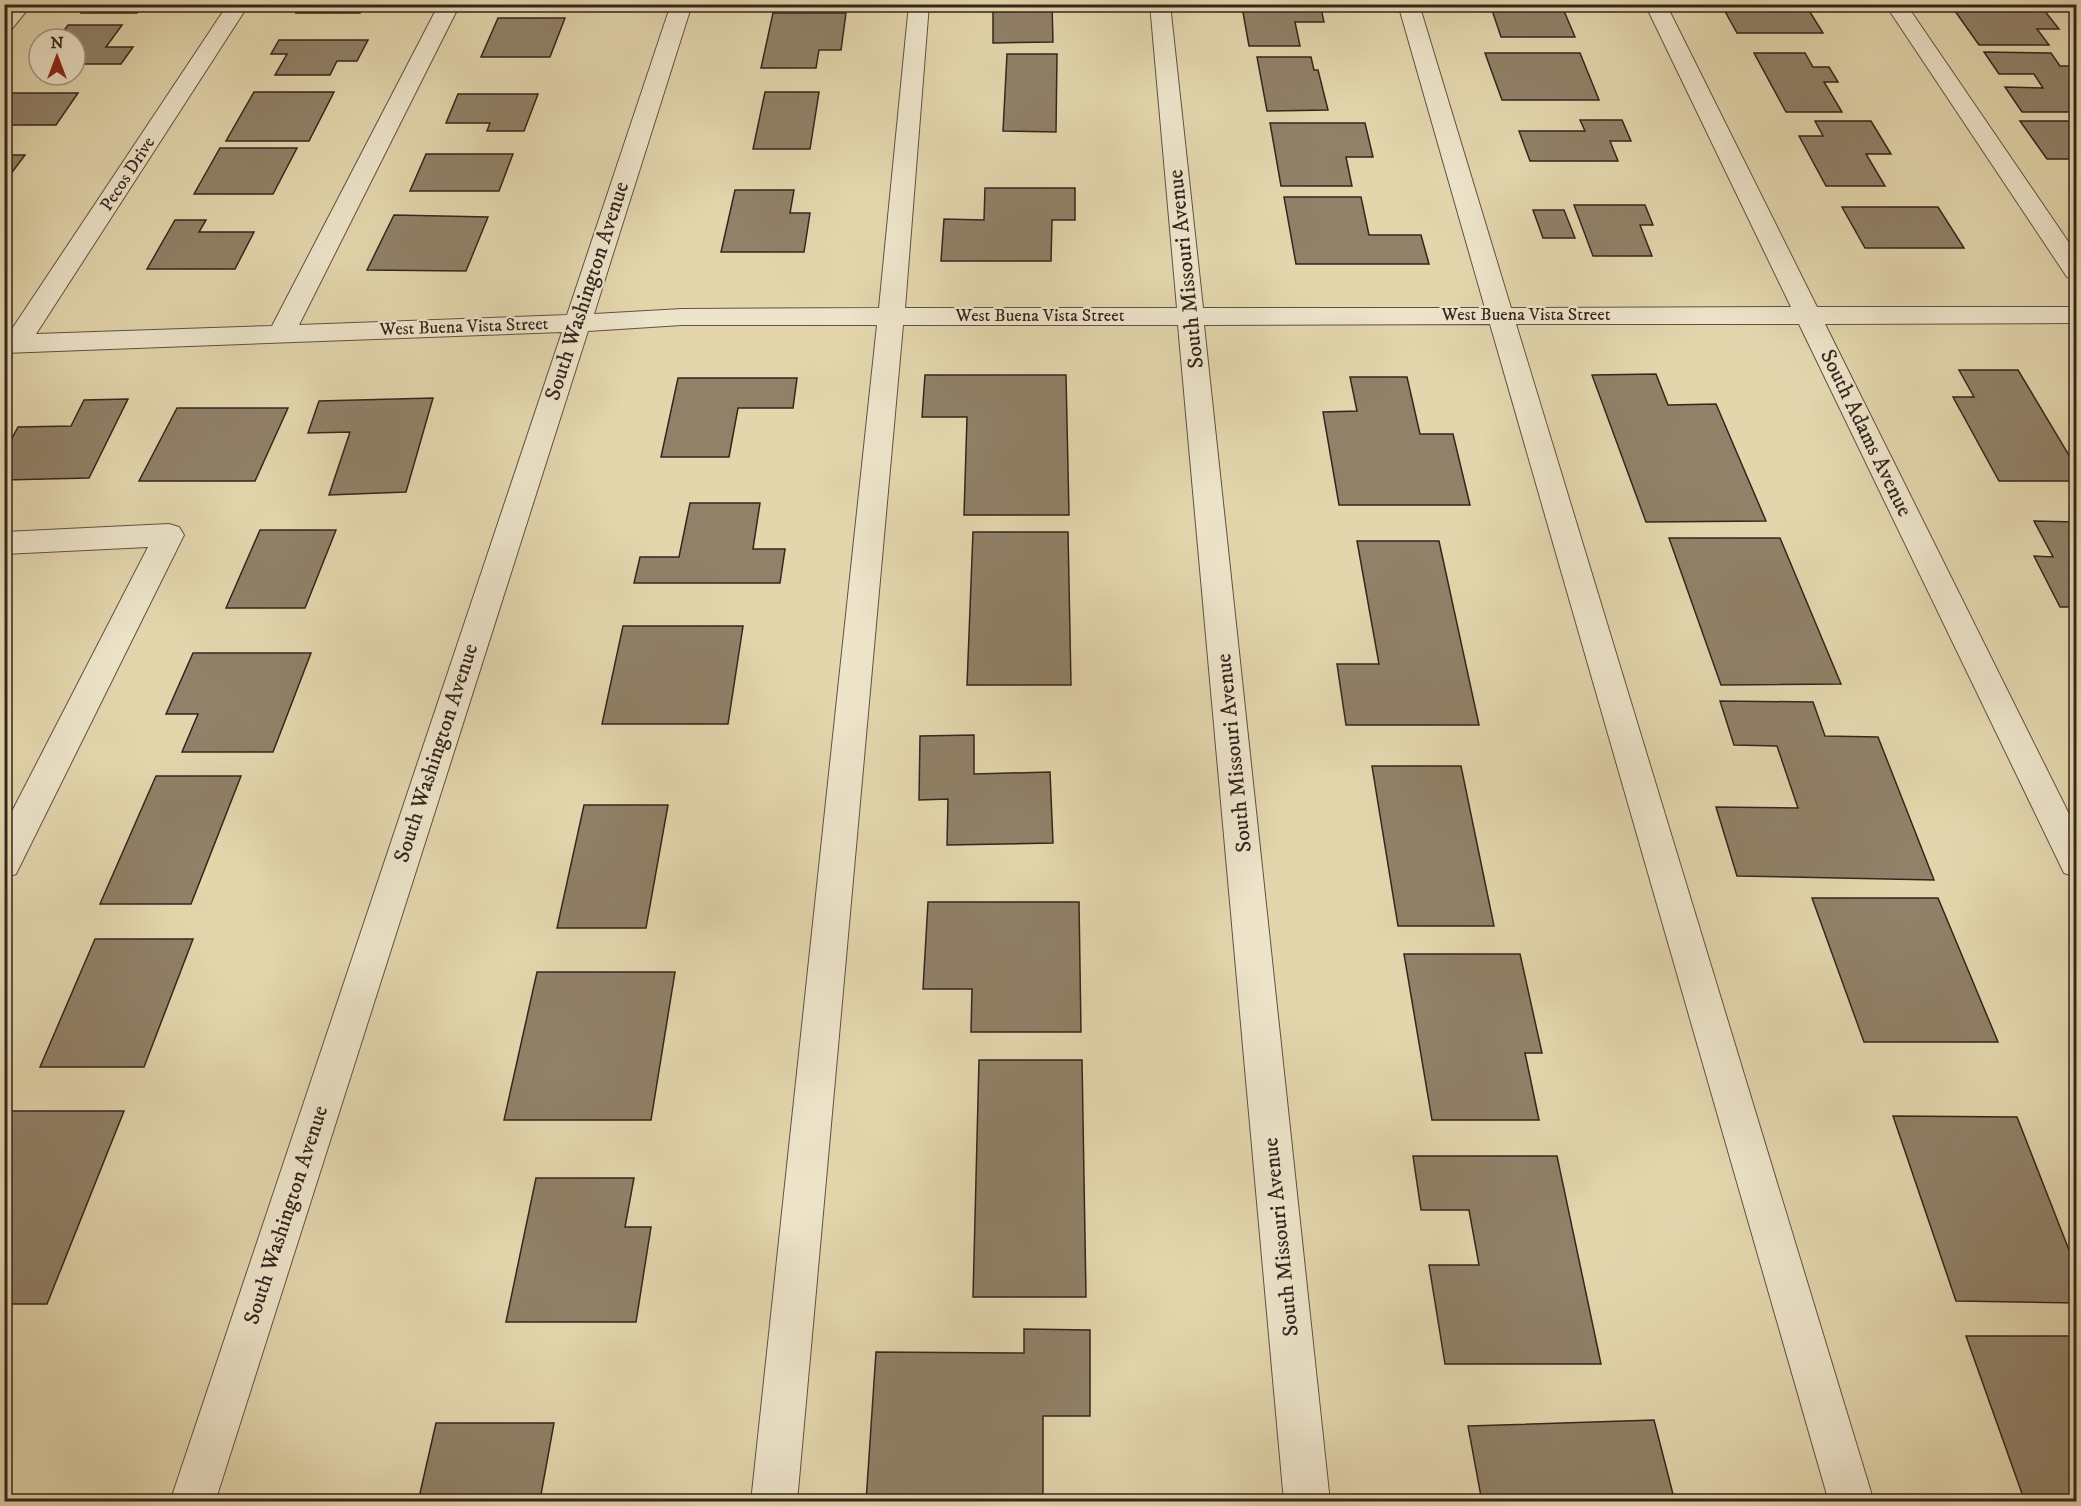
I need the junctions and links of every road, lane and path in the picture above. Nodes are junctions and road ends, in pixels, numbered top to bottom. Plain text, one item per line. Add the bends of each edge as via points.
1 (22, 4) edge
2 (239, 4) edge
3 (450, 4) edge
4 (682, 4) edge
5 (919, 4) edge
6 (1160, 4) edge
7 (1408, 4) edge
8 (1655, 4) edge
9 (1895, 4) edge
10 (4, 26) edge
11 (2076, 271) edge
12 (1191, 315) junction
13 (1499, 315) junction
14 (1809, 315) junction
15 (2076, 315) edge
16 (891, 316) junction
17 (576, 323) junction
18 (281, 334) junction
19 (10, 344) edge
20 (4, 543) edge
21 (2076, 862) edge
22 (4, 863) edge
23 (192, 1502) edge
24 (774, 1502) edge
25 (1307, 1502) edge
26 (1852, 1502) edge

1 - 10 street
2 - 19 street, Pecos Drive
3 - 18 street
4 - 17 street, South Washington Avenue
5 - 16 street
6 - 12 street, South Missouri Avenue
7 - 13 street
8 - 14 street, South Adams Avenue
9 - 11 street
12 - 13 street, West Buena Vista Street
12 - 16 street, West Buena Vista Street
12 - 25 street, South Missouri Avenue
13 - 14 street, West Buena Vista Street
13 - 26 street
14 - 15 street, West Buena Vista Street
14 - 21 street, South Adams Avenue
16 - 17 street, West Buena Vista Street via 682,317
16 - 24 street
17 - 18 street, West Buena Vista Street
17 - 23 street, South Washington Avenue
18 - 19 street, West Buena Vista Street
20 - 22 street via 169,535

